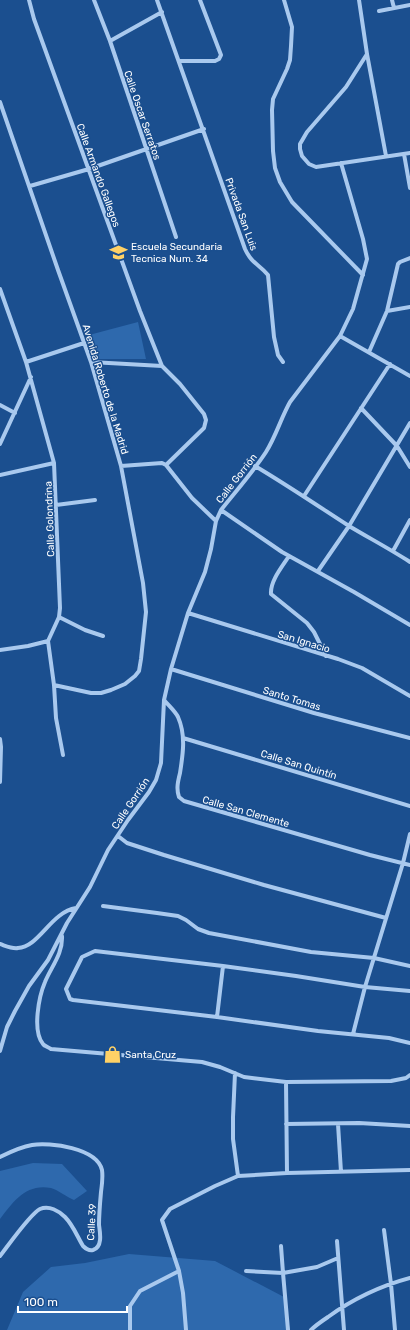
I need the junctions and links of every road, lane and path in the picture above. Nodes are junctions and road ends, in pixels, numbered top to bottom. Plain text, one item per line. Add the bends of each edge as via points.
1 (29, 0) edge
2 (94, 0) edge
3 (157, 0) edge
4 (200, 0) edge
5 (284, 0) edge
6 (359, 0) edge
7 (392, 0) edge
8 (410, 5) edge
9 (394, 8) junction
10 (379, 11) dead end
11 (162, 12) junction
12 (110, 42) junction
13 (367, 54) junction
14 (179, 61) junction
15 (0, 102) edge
16 (204, 129) junction
17 (146, 150) junction
18 (410, 153) edge
19 (404, 154) junction
20 (386, 156) junction
21 (341, 163) junction
22 (89, 169) junction
23 (30, 186) junction
24 (410, 188) edge
25 (176, 237) dead end
26 (410, 258) edge
27 (363, 275) junction
28 (0, 288) edge
29 (410, 307) edge
30 (387, 311) junction
31 (340, 336) junction
32 (84, 343) junction
33 (369, 352) junction
34 (26, 362) junction
35 (91, 362) junction
36 (283, 362) dead end
37 (390, 364) junction
38 (162, 366) junction
39 (409, 373) edge
40 (31, 377) junction
41 (0, 405) edge
42 (361, 408) junction
43 (15, 413) junction
44 (410, 423) edge
45 (0, 444) edge
46 (397, 446) junction
47 (54, 463) junction
48 (166, 465) junction
49 (121, 466) junction
50 (255, 466) junction
51 (410, 466) edge
52 (0, 475) edge
53 (304, 496) junction
54 (94, 500) dead end
55 (56, 505) junction
56 (221, 510) junction
57 (410, 520) edge
58 (216, 521) junction
59 (350, 526) junction
60 (393, 550) junction
61 (289, 556) junction
62 (410, 562) edge
63 (318, 571) junction
64 (188, 614) junction
65 (59, 617) junction
66 (409, 623) edge
67 (104, 636) dead end
68 (48, 641) junction
69 (0, 650) edge
70 (326, 656) junction
71 (171, 669) junction
72 (54, 685) junction
73 (410, 696) edge
74 (164, 700) junction
75 (183, 738) junction
76 (410, 738) edge
77 (0, 739) edge
78 (62, 755) dead end
79 (0, 782) edge
80 (410, 806) edge
81 (410, 834) edge
82 (118, 836) junction
83 (403, 863) junction
84 (410, 865) edge
85 (103, 906) dead end
86 (76, 908) junction
87 (386, 918) junction
88 (62, 935) junction
89 (0, 944) edge
90 (374, 958) junction
91 (224, 966) junction
92 (410, 966) edge
93 (364, 987) junction
94 (410, 991) edge
95 (217, 1017) junction
96 (353, 1034) junction
97 (410, 1043) edge
98 (0, 1051) edge
99 (235, 1073) junction
100 (410, 1075) edge
101 (286, 1082) junction
102 (286, 1124) junction
103 (338, 1124) junction
104 (410, 1126) edge
105 (0, 1157) edge
106 (410, 1170) edge
107 (341, 1172) junction
108 (287, 1173) junction
109 (238, 1176) junction
110 (384, 1230) dead end
111 (337, 1241) dead end
112 (281, 1246) dead end
113 (0, 1256) edge
114 (338, 1258) junction
115 (179, 1271) junction
116 (246, 1271) dead end
117 (283, 1273) junction
118 (410, 1278) edge
119 (391, 1284) junction
120 (343, 1306) junction
121 (130, 1330) edge
122 (186, 1330) edge
123 (288, 1330) edge
124 (311, 1330) edge
125 (344, 1330) edge
126 (395, 1330) edge

1 - 22 street, Calle Armando Gallegos
2 - 12 street, Calle Oscar Serratos
3 - 11 street, Privada San Luis
4 - 14 street via 220,55 219,59 215,62
5 - 27 street via 292,27 290,60 273,99 272,110 273,151 280,182 292,202
6 - 13 street
7 - 9 street
8 - 9 street
9 - 10 street
11 - 12 street
11 - 14 street, Privada San Luis
12 - 17 street, Calle Oscar Serratos
13 - 20 street
13 - 21 street via 346,87 307,132 300,144 302,156 312,166
14 - 16 street, Privada San Luis
15 - 23 street, Avenida Roberto de la Madrid
16 - 17 street
16 - 36 street, Privada San Luis via 245,249 252,261 268,275 276,346
17 - 22 street
17 - 25 street, Calle Oscar Serratos
18 - 19 street
19 - 20 street
19 - 24 street
20 - 21 street
21 - 27 street, Calle Gorrión via 365,245 367,259
22 - 23 street
22 - 38 street, Calle Armando Gallegos
23 - 32 street, Avenida Roberto de la Madrid
26 - 30 street via 398,264
27 - 31 street, Calle Gorrión via 353,309
28 - 34 street, Calle Golondrina
29 - 30 street
30 - 33 street
31 - 33 street
31 - 50 street, Calle Gorrión via 290,402 274,439
32 - 34 street
32 - 35 street, Avenida Roberto de la Madrid
33 - 37 street
34 - 40 street, Calle Golondrina
35 - 38 street
35 - 49 street, Avenida Roberto de la Madrid
37 - 39 street
37 - 42 street
38 - 48 street, Calle Armando Gallegos via 180,384 206,420 204,428
40 - 43 street
40 - 47 street, Calle Golondrina
41 - 43 street
42 - 46 street
42 - 53 street
43 - 45 street
44 - 46 street
46 - 51 street
46 - 59 street
47 - 52 street
47 - 55 street, Calle Golondrina
48 - 49 street via 158,462
48 - 58 street via 192,498
49 - 72 street, Avenida Roberto de la Madrid via 146,612 139,671 125,684 101,693
50 - 53 street
50 - 56 street, Calle Gorrión
53 - 59 street
54 - 55 street
55 - 65 street, Calle Golondrina
56 - 58 street, Calle Gorrión
56 - 61 street
57 - 60 street
58 - 64 street, Calle Gorrión via 205,572
59 - 60 street
59 - 63 street
60 - 62 street
61 - 63 street
61 - 70 street via 276,576 270,589 271,594 307,623
63 - 66 street
64 - 70 street, San Ignacio
64 - 71 street, Calle Gorrión
65 - 67 street
65 - 68 street, Calle Golondrina
68 - 69 street
68 - 72 street
70 - 73 street, San Ignacio via 362,668
71 - 74 street, Calle Gorrión
71 - 76 street, Santo Tomas via 314,713
72 - 78 street
74 - 75 street, Calle San Clemente via 177,716
74 - 82 street, Calle Gorrión via 161,763 156,780
75 - 80 street, Calle San Quintín
75 - 83 street, Calle San Clemente via 183,755 177,787 179,797 184,801
77 - 79 street
81 - 83 street
82 - 86 street, Calle Gorrión
82 - 87 street via 127,843 164,855
83 - 84 street, Calle San Clemente
83 - 87 street
85 - 90 street via 178,916 198,929 217,935 311,952
86 - 88 street, Calle Gorrión
86 - 89 street via 56,918 26,946 12,948
87 - 90 street
88 - 98 street, Calle Gorrión via 15,1011
88 - 99 street via 63,944 40,996 37,1027 43,1044 51,1049 202,1062
90 - 92 street
90 - 93 street
91 - 93 street
91 - 95 street
91 - 95 street via 95,951 82,957 66,989 73,1000
93 - 94 street
93 - 96 street
95 - 96 street
96 - 97 street
99 - 101 street via 244,1077
99 - 109 street via 233,1139
100 - 101 street via 392,1081
101 - 102 street
102 - 103 street
102 - 108 street
103 - 104 street
103 - 107 street
105 - 113 street, Calle 39 via 32,1145 50,1144 68,1147 91,1156 102,1169 100,1244 96,1248 86,1249 66,1218 58,1211 47,1208 40,1209 32,1216
106 - 107 street
107 - 108 street
108 - 109 street
109 - 115 street via 170,1209 162,1220
110 - 119 street
111 - 114 street
112 - 117 street
114 - 117 street via 317,1267
114 - 120 street
115 - 121 street via 140,1291 130,1306
115 - 122 street
116 - 117 street
117 - 123 street
118 - 119 street
119 - 120 street
119 - 126 street
120 - 124 street
120 - 125 street

